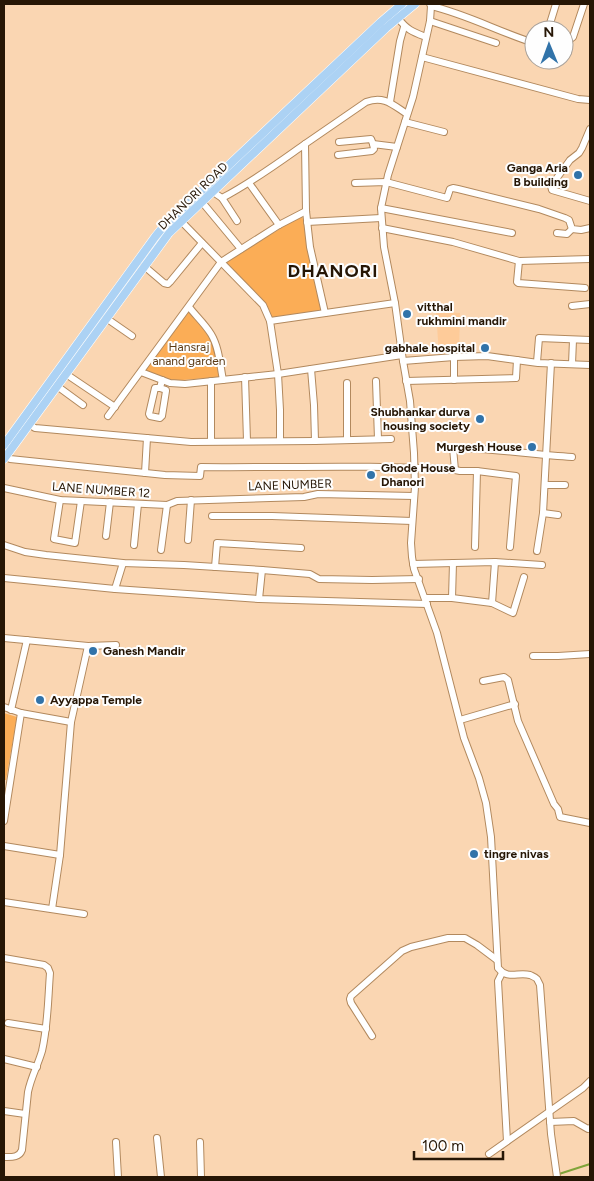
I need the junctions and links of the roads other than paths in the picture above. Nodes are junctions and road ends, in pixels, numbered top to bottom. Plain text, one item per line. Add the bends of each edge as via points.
1 (402, 4) edge
2 (415, 4) edge
3 (556, 4) edge
4 (584, 4) edge
5 (430, 5) edge
6 (398, 18) junction
7 (551, 20) edge
8 (430, 21) junction
9 (404, 27) junction
10 (574, 34) edge
11 (426, 37) junction
12 (524, 39) edge
13 (496, 43) dead end
14 (422, 57) junction
15 (590, 100) edge
16 (390, 102) junction
17 (407, 114) junction
18 (405, 122) junction
19 (590, 129) edge
20 (444, 132) dead end
21 (268, 135) junction
22 (339, 142) dead end
23 (305, 144) junction
24 (373, 144) junction
25 (396, 147) junction
26 (338, 155) dead end
27 (386, 182) junction
28 (249, 183) junction
29 (355, 184) dead end
30 (213, 192) junction
31 (222, 198) junction
32 (590, 201) edge
33 (202, 202) junction
34 (381, 208) junction
35 (306, 211) junction
36 (179, 218) junction
37 (381, 218) junction
38 (237, 221) dead end
39 (307, 222) junction
40 (279, 225) junction
41 (382, 228) junction
42 (590, 228) edge
43 (572, 229) junction
44 (512, 233) dead end
45 (558, 233) dead end
46 (202, 243) junction
47 (241, 249) junction
48 (590, 259) edge
49 (520, 261) junction
50 (221, 262) junction
51 (144, 266) junction
52 (585, 288) dead end
53 (395, 303) junction
54 (590, 304) edge
55 (572, 306) dead end
56 (188, 307) junction
57 (325, 313) junction
58 (106, 318) junction
59 (270, 321) junction
60 (132, 336) dead end
61 (572, 340) junction
62 (590, 340) edge
63 (454, 356) junction
64 (402, 358) junction
65 (517, 360) junction
66 (69, 362) junction
67 (537, 362) junction
68 (551, 363) junction
69 (572, 364) junction
70 (590, 365) edge
71 (311, 369) junction
72 (141, 372) junction
73 (66, 374) junction
74 (278, 374) junction
75 (245, 377) junction
76 (162, 380) junction
77 (223, 380) junction
78 (406, 380) junction
79 (454, 380) junction
80 (211, 381) junction
81 (376, 381) dead end
82 (348, 383) dead end
83 (57, 386) junction
84 (160, 388) junction
85 (84, 404) dead end
86 (115, 407) junction
87 (108, 416) dead end
88 (25, 422) junction
89 (147, 438) junction
90 (378, 439) junction
91 (391, 439) dead end
92 (347, 440) junction
93 (211, 441) junction
94 (247, 441) junction
95 (280, 441) junction
96 (315, 441) junction
97 (4, 445) edge
98 (547, 456) junction
99 (4, 457) edge
100 (572, 457) dead end
101 (414, 467) junction
102 (455, 470) junction
103 (477, 471) junction
104 (145, 473) junction
105 (545, 485) junction
106 (565, 485) dead end
107 (4, 488) edge
108 (414, 496) junction
109 (60, 500) junction
110 (191, 500) junction
111 (81, 501) junction
112 (110, 502) junction
113 (138, 504) junction
114 (167, 505) junction
115 (543, 513) junction
116 (558, 515) dead end
117 (212, 516) dead end
118 (412, 521) junction
119 (106, 536) dead end
120 (188, 540) dead end
121 (4, 545) edge
122 (134, 545) dead end
123 (475, 547) dead end
124 (510, 547) dead end
125 (301, 548) dead end
126 (161, 550) dead end
127 (538, 551) dead end
128 (495, 562) junction
129 (123, 563) junction
130 (453, 563) junction
131 (413, 564) junction
132 (542, 565) dead end
133 (215, 567) junction
134 (262, 570) junction
135 (524, 577) dead end
136 (4, 578) edge
137 (419, 579) junction
138 (115, 589) junction
139 (452, 598) junction
140 (259, 599) junction
141 (426, 601) junction
142 (492, 603) junction
143 (4, 638) edge
144 (27, 640) junction
145 (116, 645) dead end
146 (88, 646) junction
147 (590, 654) edge
148 (533, 656) dead end
149 (483, 681) dead end
150 (515, 704) junction
151 (7, 708) edge
152 (21, 713) junction
153 (460, 720) junction
154 (71, 722) junction
155 (7, 784) edge
156 (4, 821) edge
157 (590, 823) edge
158 (4, 846) edge
159 (60, 855) junction
160 (4, 902) edge
161 (52, 909) junction
162 (84, 914) dead end
163 (4, 958) edge
164 (497, 960) junction
165 (502, 973) junction
166 (8, 1023) dead end
167 (46, 1029) junction
168 (372, 1036) dead end
169 (4, 1059) edge
170 (37, 1067) junction
171 (590, 1081) edge
172 (4, 1111) edge
173 (550, 1111) junction
174 (25, 1114) junction
175 (550, 1122) junction
176 (590, 1128) edge
177 (157, 1138) dead end
178 (508, 1141) junction
179 (116, 1142) dead end
180 (200, 1142) dead end
181 (489, 1154) dead end
182 (4, 1157) edge
183 (118, 1177) edge
184 (161, 1177) edge
185 (201, 1177) edge
186 (557, 1177) edge

1 - 21 main road, DHANORI ROAD
2 - 6 main road, DHANORI ROAD
3 - 7 street
4 - 10 street
5 - 8 street
5 - 12 street
6 - 9 street
6 - 21 main road, DHANORI ROAD
8 - 11 street
8 - 13 street
9 - 11 street
9 - 16 street
11 - 14 street
14 - 15 street via 578,100
14 - 17 street
16 - 17 street
16 - 23 street via 373,99 366,102
17 - 18 street
18 - 20 street
18 - 25 street
19 - 32 street via 582,148 551,186 552,190
21 - 30 main road, DHANORI ROAD
21 - 36 main road, DHANORI ROAD
22 - 24 street via 371,139
23 - 28 street
23 - 35 street
24 - 25 street
24 - 26 street via 372,150
25 - 27 street
27 - 29 street
27 - 34 street
27 - 43 street via 447,198 450,189 458,189 538,209 569,220
28 - 31 street
28 - 40 street
30 - 31 street
30 - 33 main road, DHANORI ROAD
31 - 38 street
33 - 36 main road, DHANORI ROAD
33 - 47 street
34 - 37 street
34 - 44 street
35 - 39 street
35 - 40 street
36 - 46 street
36 - 51 main road, DHANORI ROAD
36 - 66 main road, DHANORI ROAD via 155,237
37 - 39 street
37 - 41 street
39 - 57 street
40 - 47 street
41 - 49 street via 453,242
41 - 53 street
42 - 43 street
43 - 45 street via 568,234
46 - 50 street
46 - 51 street via 168,284
47 - 50 street
48 - 49 street
49 - 52 street via 518,283
50 - 56 street
50 - 59 street via 263,305
51 - 58 main road, DHANORI ROAD
53 - 57 street
53 - 64 street
54 - 55 street
56 - 72 street
56 - 77 street via 214,338
57 - 59 street
58 - 60 street
58 - 66 main road, DHANORI ROAD
59 - 74 street
61 - 62 street
61 - 67 street via 539,338
61 - 69 street
63 - 64 street
63 - 65 street
63 - 79 street
64 - 71 street
64 - 78 street
65 - 67 street
65 - 79 street via 516,378
66 - 73 main road, DHANORI ROAD
66 - 88 main road, DHANORI ROAD
67 - 68 street
68 - 69 street
68 - 98 street
69 - 70 street
71 - 74 street
71 - 96 street
72 - 76 street
72 - 86 street
73 - 83 main road, DHANORI ROAD
73 - 86 street
74 - 75 street
74 - 95 street
75 - 77 street
75 - 94 street
76 - 80 street via 185,384
76 - 84 street
77 - 80 street
78 - 79 street
78 - 101 street
80 - 93 street
81 - 90 street
82 - 92 street
83 - 85 street
83 - 88 main road, DHANORI ROAD
84 - 84 street via 155,388 149,414 160,418 166,391
86 - 87 street
88 - 89 street via 35,428
88 - 97 main road, DHANORI ROAD
88 - 99 main road, DHANORI ROAD
89 - 93 street
89 - 104 street
90 - 91 street
90 - 92 street
92 - 96 street
93 - 94 street
94 - 95 street
95 - 96 street
98 - 100 street
98 - 102 street via 453,448
98 - 105 street
99 - 104 street
101 - 102 street
101 - 104 street via 201,467 200,476
101 - 108 street
102 - 103 street
103 - 123 street
103 - 124 street via 516,476
105 - 106 street
105 - 115 street
107 - 109 street, LANE NUMBER 12
108 - 110 street, LANE NUMBER via 318,494
108 - 118 street
109 - 111 street, LANE NUMBER 12
109 - 111 street via 54,539 75,543
110 - 114 street, LANE NUMBER
110 - 120 street
111 - 112 street, LANE NUMBER 12
112 - 113 street, LANE NUMBER 12
112 - 119 street
113 - 114 street, LANE NUMBER 12
113 - 122 street
114 - 126 street
115 - 116 street
115 - 127 street
117 - 118 street
118 - 131 street
121 - 129 street via 26,552
125 - 133 street via 217,543
128 - 130 street
128 - 132 street
128 - 142 street
129 - 133 street
129 - 138 street
130 - 131 street
130 - 139 street
131 - 137 street
133 - 134 street
134 - 137 street via 310,574 319,580
134 - 140 street
135 - 142 street via 513,613
136 - 138 street
137 - 141 street
138 - 140 street
139 - 141 street
139 - 142 street
140 - 141 street
141 - 153 street
143 - 144 street
144 - 146 street
144 - 151 street
145 - 146 street
146 - 154 street
147 - 148 street
149 - 150 street via 506,678
150 - 153 street
150 - 157 street via 523,734 560,817
151 - 152 street
152 - 154 street
152 - 155 street
153 - 164 street via 486,803 491,837
154 - 159 street
155 - 156 street
158 - 159 street
159 - 161 street
160 - 161 street
161 - 162 street
163 - 167 street via 48,968
164 - 165 street
164 - 168 street via 465,938 448,938 406,948 351,996 351,1003
165 - 173 street via 530,975 540,984
165 - 178 street via 498,981
166 - 167 street
167 - 170 street
169 - 170 street
170 - 174 street via 30,1084
171 - 173 street
172 - 174 street
173 - 175 street
173 - 178 street
174 - 182 street via 22,1150 16,1156
175 - 176 street via 574,1121
175 - 186 street
177 - 184 street
178 - 181 street
179 - 183 street
180 - 185 street

